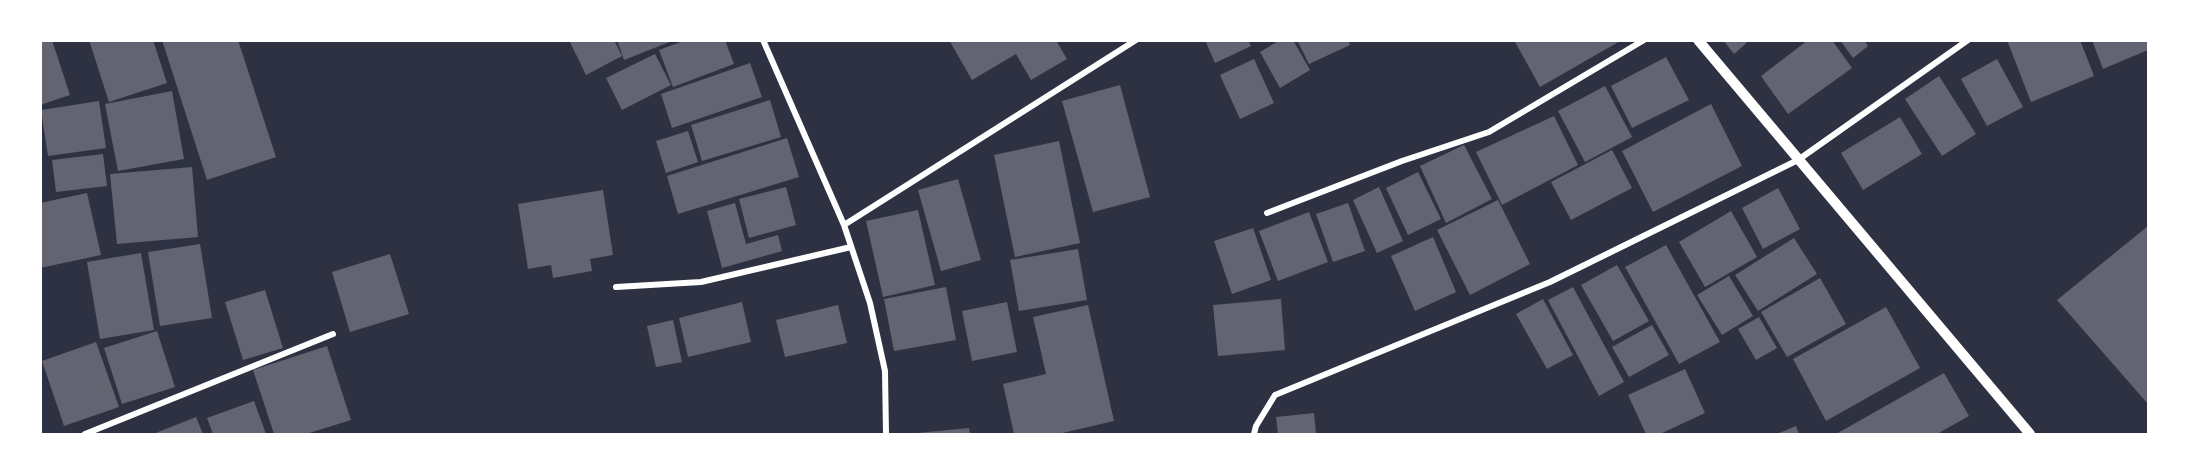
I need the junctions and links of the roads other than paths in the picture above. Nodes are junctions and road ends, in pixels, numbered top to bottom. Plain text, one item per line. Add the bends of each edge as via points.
1 (763, 40) edge
2 (1136, 40) edge
3 (1644, 40) edge
4 (1698, 40) edge
5 (1968, 40) edge
6 (1798, 160) junction
7 (1267, 213) dead end
8 (844, 225) junction
9 (851, 248) junction
10 (616, 286) dead end
11 (333, 334) dead end
12 (85, 435) edge
13 (886, 435) edge
14 (1254, 435) edge
15 (2030, 435) edge

1 - 8 street
2 - 8 street
3 - 7 street via 1489,132
4 - 6 street
5 - 6 street
6 - 14 street via 1550,282 1275,395
6 - 15 street
8 - 9 street
9 - 10 street via 701,282
9 - 13 street via 870,303 885,370
11 - 12 street

